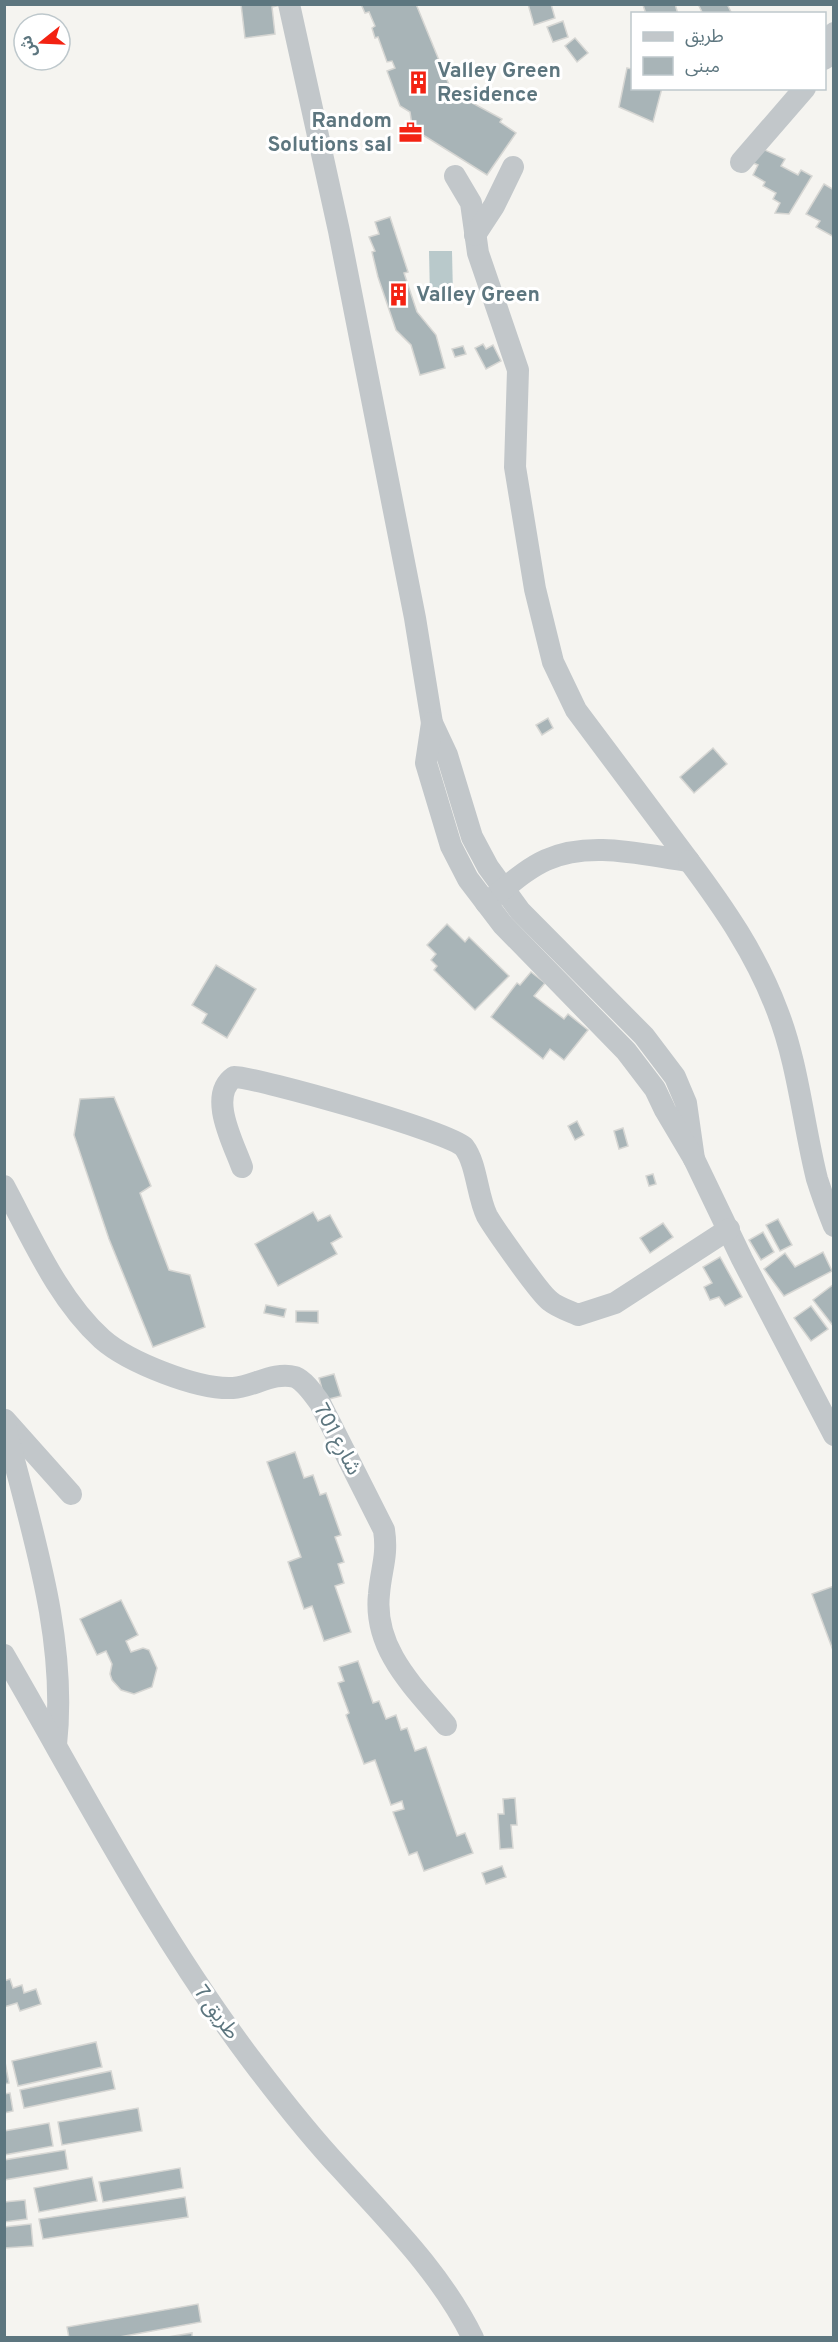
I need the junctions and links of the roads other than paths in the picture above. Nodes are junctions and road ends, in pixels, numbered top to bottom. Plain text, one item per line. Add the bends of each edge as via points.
1 (289, 4) edge
2 (834, 33) edge
3 (826, 56) edge
4 (803, 90) edge
5 (741, 162) dead end
6 (513, 167) dead end
7 (455, 176) dead end
8 (475, 235) junction
9 (432, 723) junction
10 (689, 861) junction
11 (504, 889) junction
12 (486, 903) junction
13 (694, 1159) junction
14 (242, 1167) dead end
15 (4, 1186) edge
16 (834, 1226) edge
17 (729, 1229) junction
18 (4, 1420) edge
19 (834, 1435) edge
20 (71, 1494) dead end
21 (4, 1656) edge
22 (446, 1725) dead end
23 (56, 1745) junction
24 (473, 2337) edge

1 - 9 street via 342,243
2 - 3 street
4 - 5 street
6 - 8 street
7 - 8 street via 471,203
8 - 10 street via 490,296 518,370 515,467 535,589 553,662 576,710
9 - 11 street via 447,755 472,837
9 - 12 street via 426,763 436,800 451,846
10 - 11 street via 593,849 572,851 546,860
10 - 16 street via 734,922 758,964 778,1012 818,1180
11 - 12 street
11 - 13 street via 537,930 644,1036 675,1077 686,1102
12 - 13 street via 521,946 626,1051 656,1089
13 - 17 street
14 - 17 street via 222,1108 223,1094 234,1077 436,1132 463,1146 488,1216 549,1300 578,1315 615,1303
15 - 22 street, شارع 701 via 67,1296 103,1339 123,1354 214,1387 234,1389 281,1376 296,1378 309,1389 320,1403 384,1530 387,1548 379,1593 379,1621 387,1648 401,1672
17 - 19 street
18 - 20 street
18 - 23 street via 58,1657
21 - 23 street, طريق 7
23 - 24 street, طريق 7 via 201,1992 299,2122 426,2265

